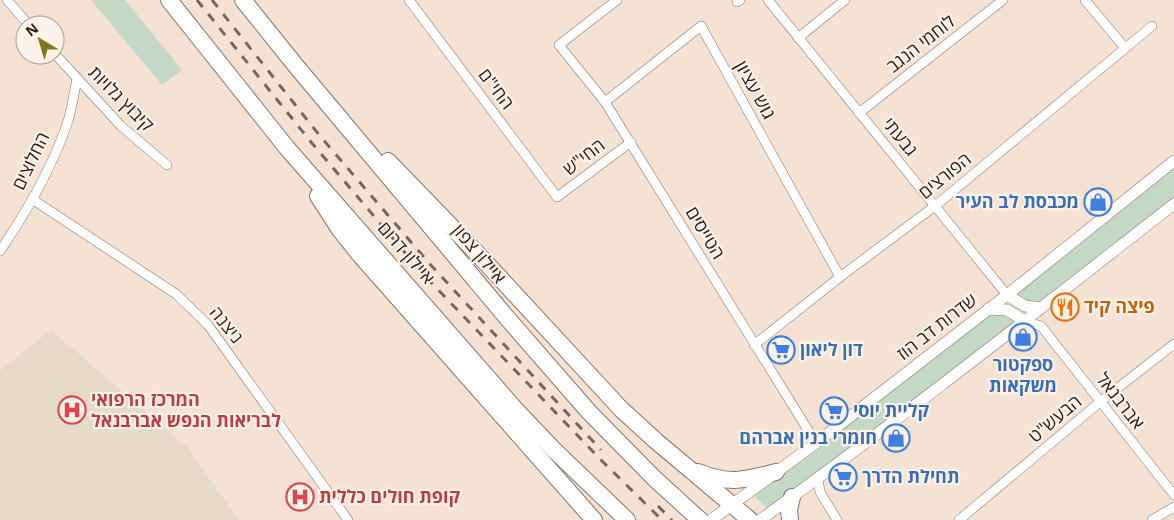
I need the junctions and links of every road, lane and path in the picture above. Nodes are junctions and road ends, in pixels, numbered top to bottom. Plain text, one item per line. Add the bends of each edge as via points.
1 (7, 0) edge
2 (168, 0) edge
3 (243, 0) edge
4 (408, 0) edge
5 (617, 0) edge
6 (768, 0) edge
7 (845, 0) edge
8 (1002, 0) edge
9 (1085, 0) edge
10 (20, 15) edge
11 (1152, 26) dead end
12 (798, 38) junction
13 (1125, 48) junction
14 (65, 65) edge
15 (296, 66) junction
16 (78, 79) junction
17 (605, 102) junction
18 (860, 113) junction
19 (631, 142) junction
20 (287, 148) junction
21 (1174, 161) edge
22 (167, 165) dead end
23 (557, 197) joint
24 (32, 199) junction
25 (1174, 204) edge
26 (935, 206) junction
27 (0, 251) edge
28 (840, 277) junction
29 (1007, 295) junction
30 (1041, 308) junction
31 (988, 309) junction
32 (1025, 321) junction
33 (1041, 326) junction
34 (1174, 344) edge
35 (754, 345) junction
36 (1100, 402) junction
37 (816, 443) junction
38 (687, 467) junction
39 (776, 472) junction
40 (818, 478) junction
41 (799, 492) junction
42 (820, 492) junction
43 (1174, 495) edge
44 (733, 504) junction
45 (1174, 507) edge
46 (714, 518) edge
47 (348, 520) edge
48 (594, 520) edge
49 (627, 520) edge
50 (700, 520) edge
51 (750, 520) edge
52 (760, 520) edge
53 (790, 520) edge
54 (837, 520) edge
55 (959, 520) edge
56 (1152, 520) edge

1 - 10 street
2 - 20 highway, איילון דרום
3 - 15 highway, איילון צפון
4 - 23 street, החי"ם
5 - 17 street, הטייסים via 559,45
6 - 12 street, גבעתי
7 - 12 street
8 - 18 street, לוחמי הנגב
9 - 13 street
11 - 13 street, הפורצים
12 - 18 street, גבעתי
13 - 26 street, הפורצים
14 - 16 street, קיבוץ גלויות
15 - 38 highway via 475,251 621,409
15 - 50 highway, איילון צפון via 589,412 654,479
16 - 22 street, קיבוץ גלויות via 121,126
16 - 24 street, החלוצים via 68,121
17 - 19 street, הטייסים
17 - 28 street, גוש עציון via 701,26
18 - 26 street, גבעתי
19 - 23 street, החי"ש
19 - 35 street, הטייסים
20 - 48 highway via 360,255
20 - 49 highway, איילון דרום via 515,409
21 - 29 street, שדרות דב הוז
24 - 27 street, החלוצים
24 - 47 street, ניצנה via 176,294 208,325
25 - 30 street
26 - 28 street, הפורצים
26 - 29 street, גבעתי
28 - 35 street, הפורצים
29 - 30 street via 1025,306
29 - 31 street, שדרות דב הוז
30 - 32 street
30 - 33 street
31 - 32 street via 1006,310
31 - 37 street, שדרות דב הוז
32 - 33 street
32 - 40 street
33 - 36 street, אברבנאל
34 - 36 street, הבעש"ט
35 - 37 street, הטייסים
36 - 43 street, אברבנאל
36 - 55 street, הבעש"ט
37 - 39 street, שדרות דב הוז
38 - 39 highway via 712,477 742,481
38 - 44 highway
39 - 44 street, שדרות דב הוז
40 - 41 street
40 - 42 street
41 - 42 street
41 - 52 street
41 - 53 highway via 789,510
42 - 54 street
44 - 46 street, שדרות דב הוז
44 - 51 highway
45 - 56 street

